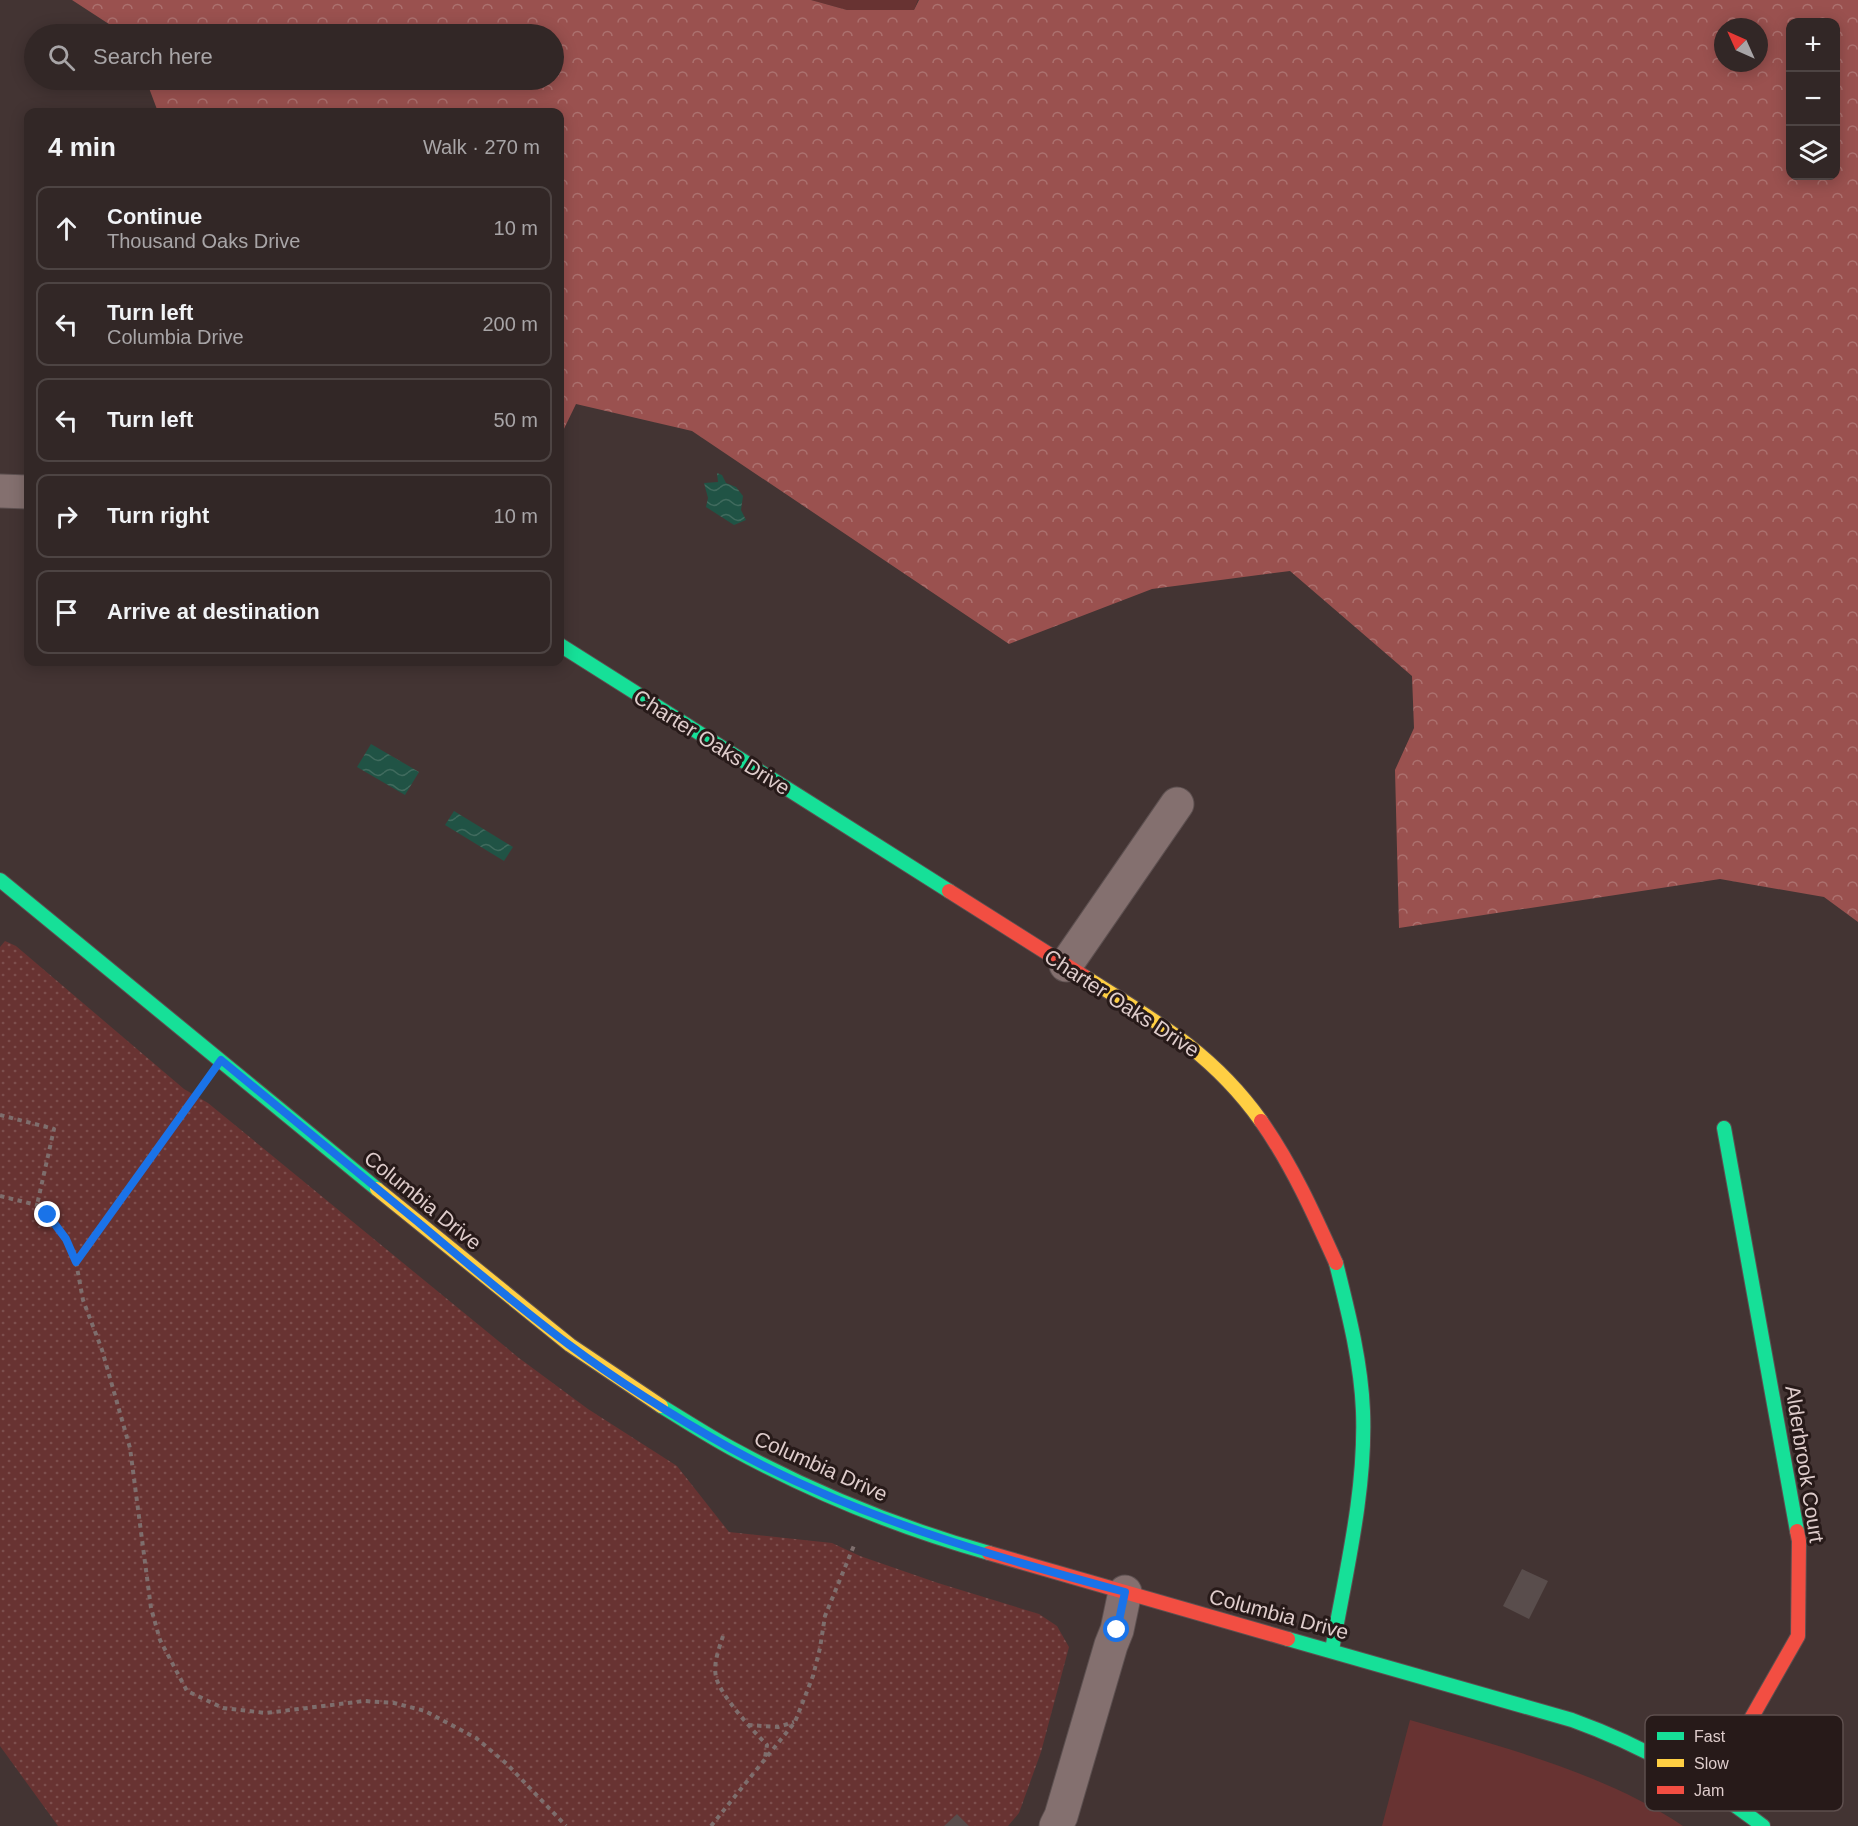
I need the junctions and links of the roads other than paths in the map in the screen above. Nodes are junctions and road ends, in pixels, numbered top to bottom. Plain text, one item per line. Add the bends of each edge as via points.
1 (0, 491) edge
2 (24, 492) edge
3 (564, 648) edge
4 (1177, 804) dead end
5 (0, 880) edge
6 (1066, 965) junction
7 (1724, 1128) dead end
8 (1125, 1592) junction
9 (1332, 1650) junction
10 (1753, 1715) edge
11 (1645, 1750) edge
12 (1743, 1811) edge
13 (1056, 1826) edge
14 (1763, 1826) edge

1 - 2 street
3 - 6 street, Charter Oaks Drive
4 - 6 street
5 - 8 street, Columbia Drive via 570,1345 635,1389 731,1448 816,1490 971,1548
6 - 9 street, Charter Oaks Drive via 1169,1030 1206,1058 1242,1094 1279,1146 1336,1263 1353,1330 1363,1410 1361,1486
7 - 10 street, Alderbrook Court via 1799,1541 1798,1636
8 - 9 street, Columbia Drive
8 - 13 street via 1117,1630
9 - 11 street, Columbia Drive via 1572,1720
12 - 14 street, Columbia Drive

